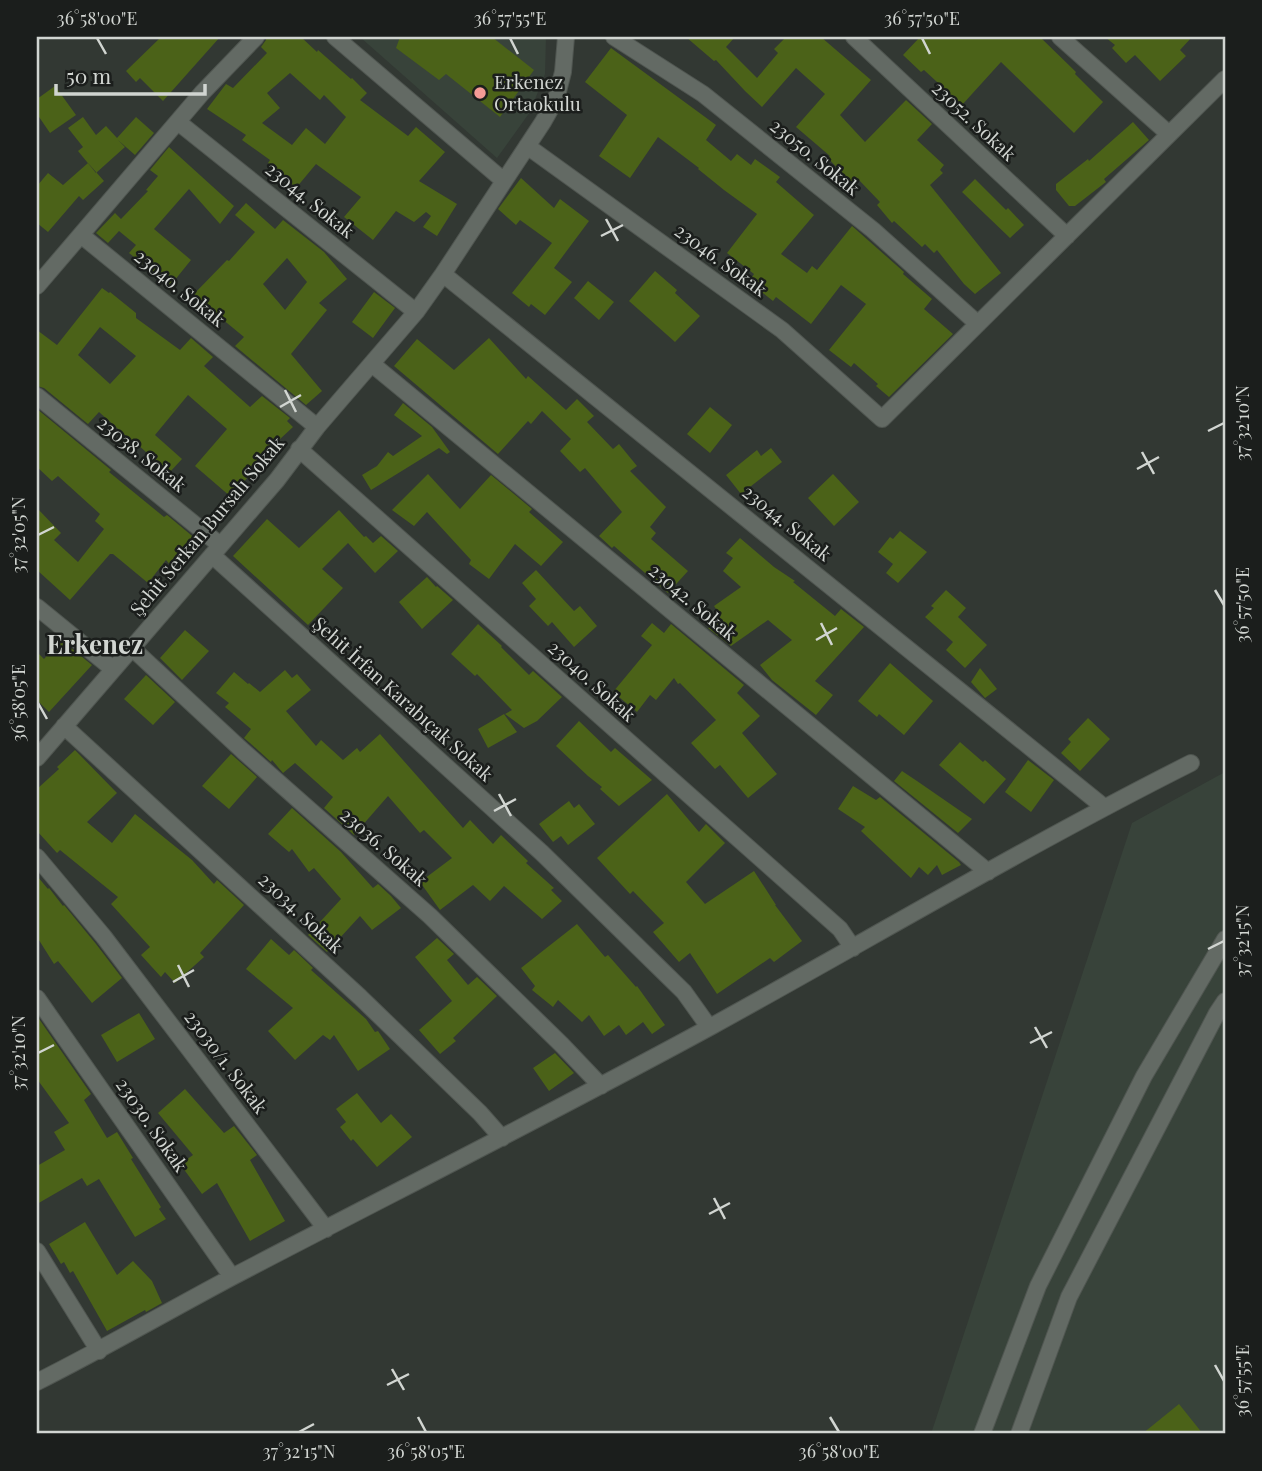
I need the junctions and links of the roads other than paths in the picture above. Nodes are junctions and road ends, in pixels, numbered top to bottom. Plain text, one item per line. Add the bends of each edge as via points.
1 (256, 37) edge
2 (335, 37) edge
3 (566, 37) edge
4 (614, 37) edge
5 (854, 37) edge
6 (1060, 37) edge
7 (1225, 79) edge
8 (178, 122) junction
9 (1169, 134) junction
10 (527, 146) junction
11 (504, 181) junction
12 (81, 235) junction
13 (1067, 236) junction
14 (443, 274) junction
15 (37, 286) edge
16 (416, 312) junction
17 (978, 324) junction
18 (372, 364) junction
19 (37, 396) edge
20 (317, 427) junction
21 (299, 449) junction
22 (216, 550) junction
23 (37, 607) edge
24 (132, 648) junction
25 (113, 670) junction
26 (64, 726) junction
27 (37, 758) edge
28 (1191, 763) dead end
29 (1104, 807) junction
30 (37, 857) edge
31 (988, 872) junction
32 (1225, 939) edge
33 (853, 948) junction
34 (37, 998) edge
35 (1225, 1001) edge
36 (709, 1027) junction
37 (601, 1086) junction
38 (502, 1139) junction
39 (326, 1229) junction
40 (37, 1251) edge
41 (232, 1277) junction
42 (99, 1351) junction
43 (37, 1382) edge
44 (982, 1434) edge
45 (1019, 1434) edge

1 - 8 street
2 - 11 street
3 - 10 street, Şehit Serkan Bursalı Sokak via 556,99
4 - 17 street, 23050. Sokak via 703,94 873,230
5 - 13 street, 23052. Sokak
6 - 9 street
7 - 9 street
8 - 12 street
8 - 16 street, 23044. Sokak
9 - 13 street
10 - 11 street, Şehit Serkan Bursalı Sokak
10 - 17 street, 23046. Sokak via 782,330 881,419
11 - 14 street, Şehit Serkan Bursalı Sokak
12 - 15 street
12 - 20 street, 23040. Sokak
13 - 17 street
14 - 16 street, Şehit Serkan Bursalı Sokak
14 - 29 street, 23044. Sokak
16 - 18 street, Şehit Serkan Bursalı Sokak
18 - 20 street, Şehit Serkan Bursalı Sokak
18 - 31 street, 23042. Sokak
19 - 22 street, 23038. Sokak
20 - 21 street, Şehit Serkan Bursalı Sokak
21 - 22 street, Şehit Serkan Bursalı Sokak
21 - 33 street, 23040. Sokak via 840,929
22 - 24 street, Şehit Serkan Bursalı Sokak
22 - 36 street, Şehit İrfan Karabıçak Sokak via 542,853 684,992
23 - 25 street
24 - 25 street, Şehit Serkan Bursalı Sokak
24 - 37 street, 23036. Sokak via 430,916
25 - 26 street, Şehit Serkan Bursalı Sokak
26 - 27 street, Şehit Serkan Bursalı Sokak
26 - 38 street, 23034. Sokak via 360,997
28 - 29 street
29 - 31 street
30 - 39 street, 23030/1. Sokak via 104,937
31 - 33 street
32 - 44 street via 1144,1076 1038,1286
33 - 36 street
34 - 41 street, 23030. Sokak
35 - 45 street via 1069,1297
36 - 37 street
37 - 38 street
38 - 39 street
39 - 41 street
40 - 42 street
41 - 42 street
42 - 43 street

